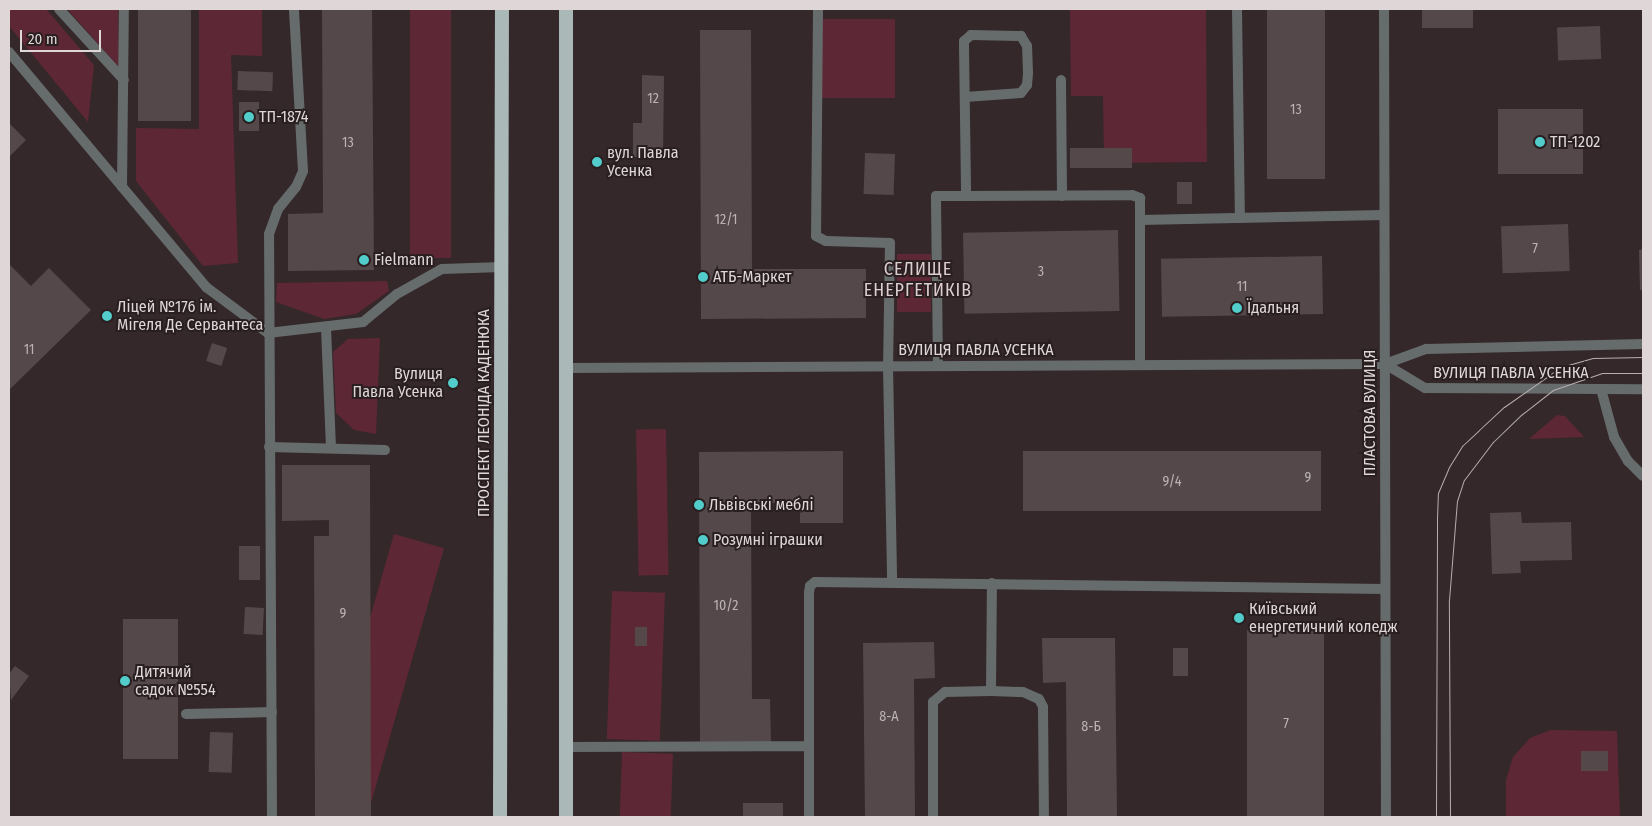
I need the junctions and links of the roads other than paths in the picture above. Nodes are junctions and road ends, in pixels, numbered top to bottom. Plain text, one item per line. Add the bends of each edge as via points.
1 (59, 9) edge
2 (124, 9) edge
3 (294, 9) edge
4 (502, 9) edge
5 (566, 9) edge
6 (818, 9) edge
7 (1237, 9) edge
8 (1384, 9) edge
9 (9, 52) edge
10 (124, 80) junction
11 (1061, 80) dead end
12 (965, 97) junction
13 (122, 187) junction
14 (966, 196) junction
15 (1062, 196) junction
16 (1384, 215) junction
17 (1240, 218) junction
18 (1140, 220) junction
19 (502, 267) junction
20 (326, 328) junction
21 (268, 334) junction
22 (1643, 344) edge
23 (1385, 364) junction
24 (1140, 365) junction
25 (888, 366) junction
26 (938, 366) junction
27 (566, 368) junction
28 (1601, 389) junction
29 (1643, 389) edge
30 (269, 447) junction
31 (331, 448) junction
32 (386, 450) dead end
33 (1643, 476) edge
34 (892, 582) junction
35 (992, 584) junction
36 (1386, 589) junction
37 (992, 691) junction
38 (272, 712) junction
39 (186, 714) dead end
40 (808, 746) junction
41 (567, 747) junction
42 (272, 817) edge
43 (500, 817) edge
44 (566, 817) edge
45 (809, 817) edge
46 (933, 817) edge
47 (1044, 817) edge
48 (1386, 817) edge

1 - 10 street
2 - 10 street
3 - 21 street via 303,171 270,226
4 - 19 highway, ПРОСПЕКТ ЛЕОНІДА КАДЕНЮКА
5 - 27 highway
6 - 25 street via 815,229 819,240 890,243
7 - 17 street
8 - 16 street, ПЛАСТОВА ВУЛИЦЯ
9 - 13 street
10 - 13 street
11 - 15 street
12 - 12 street via 966,37 1021,36 1027,46 1028,72 1027,85 1021,93
12 - 14 street
13 - 21 street via 206,287
14 - 15 street
14 - 26 street via 936,196
15 - 18 street via 1137,196
16 - 17 street
16 - 23 street, ПЛАСТОВА ВУЛИЦЯ
17 - 18 street
18 - 24 street
19 - 20 street via 442,269 397,294 363,322
19 - 43 highway, ПРОСПЕКТ ЛЕОНІДА КАДЕНЮКА
20 - 21 street
20 - 31 street
21 - 30 street
22 - 23 street, ВУЛИЦЯ ПАВЛА УСЕНКА via 1426,349
23 - 24 street, ВУЛИЦЯ ПАВЛА УСЕНКА
23 - 28 street, ВУЛИЦЯ ПАВЛА УСЕНКА via 1425,388
23 - 36 street, ПЛАСТОВА ВУЛИЦЯ
24 - 26 street, ВУЛИЦЯ ПАВЛА УСЕНКА
25 - 26 street, ВУЛИЦЯ ПАВЛА УСЕНКА
25 - 27 street, ВУЛИЦЯ ПАВЛА УСЕНКА
25 - 34 street
27 - 41 highway
28 - 29 street, ВУЛИЦЯ ПАВЛА УСЕНКА
28 - 33 street via 1614,437 1628,461
30 - 31 street
30 - 38 street
31 - 32 street
34 - 35 street
34 - 40 street via 823,581 810,586
35 - 36 street
35 - 37 street
36 - 48 street, ПЛАСТОВА ВУЛИЦЯ
37 - 46 street via 945,692 933,702
37 - 47 street via 1023,692 1039,700 1043,707
38 - 39 street
38 - 42 street
40 - 41 street
40 - 45 street
41 - 44 highway

